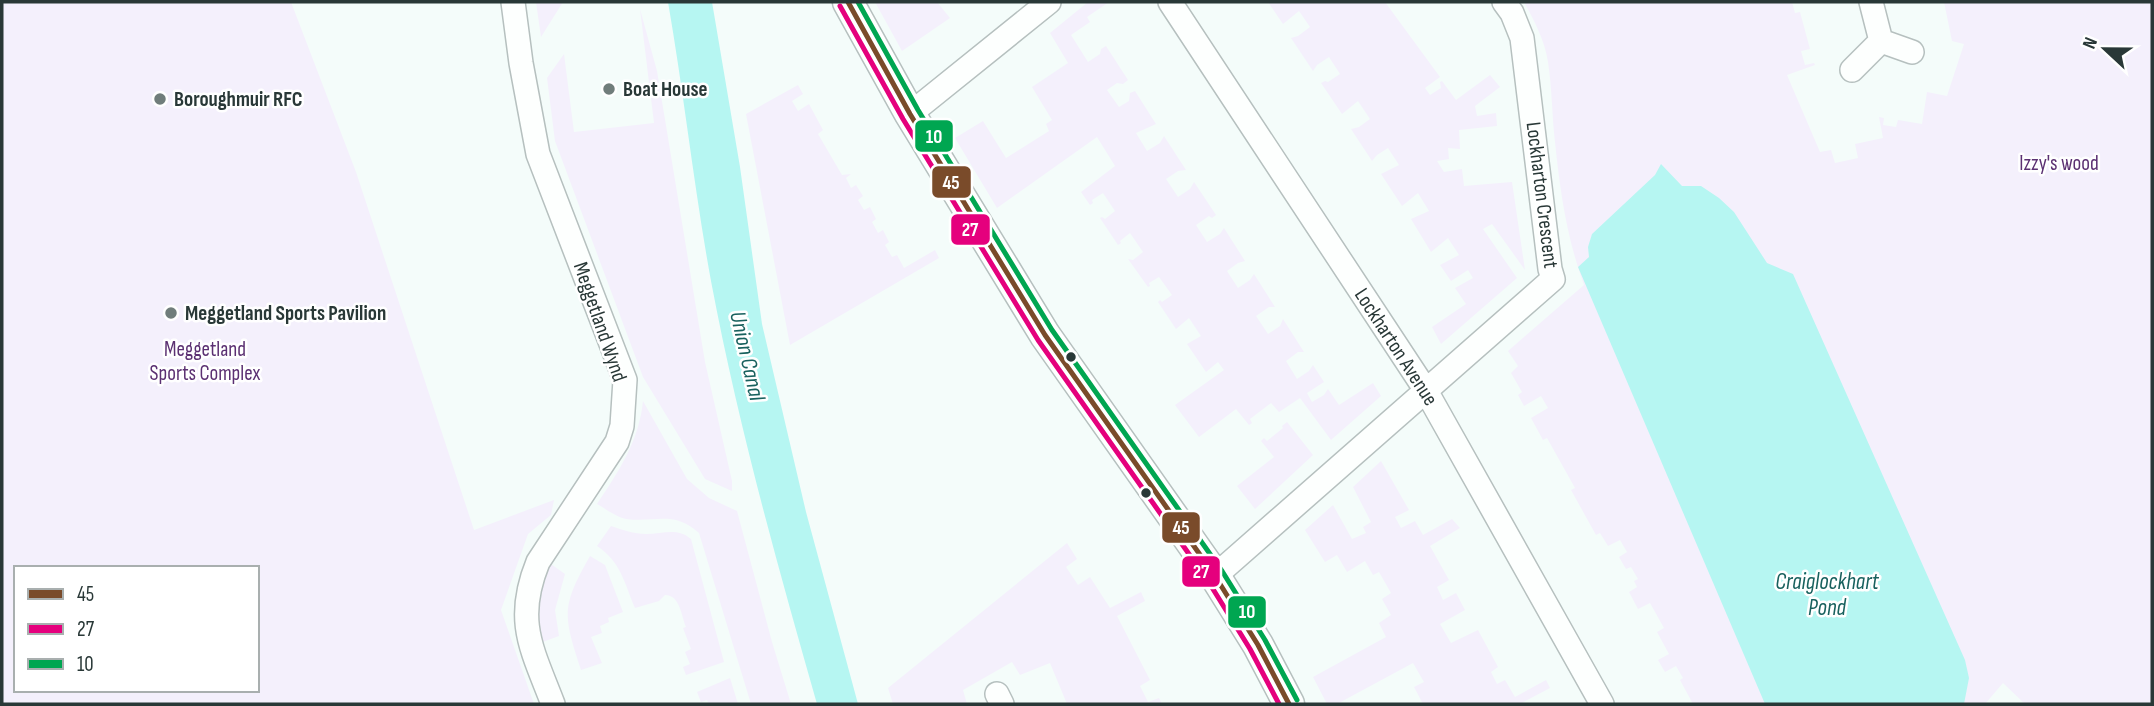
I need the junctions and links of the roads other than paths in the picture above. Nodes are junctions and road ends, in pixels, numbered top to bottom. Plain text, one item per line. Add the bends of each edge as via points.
1 (513, 2) edge
2 (848, 2) edge
3 (1049, 2) edge
4 (1170, 2) edge
5 (1504, 2) edge
6 (1871, 2) edge
7 (1881, 41) junction
8 (1912, 52) dead end
9 (1852, 70) dead end
10 (910, 114) junction
11 (1425, 389) junction
12 (1215, 576) junction
13 (553, 704) edge
14 (1289, 704) edge
15 (1602, 704) edge

1 - 13 street, Meggetland Wynd via 538,154 625,380 617,442 529,583 525,624
2 - 10 street
3 - 10 street
4 - 11 street, Lockharton Avenue
5 - 11 street, Lockharton Crescent via 1522,38 1553,279
6 - 7 street
7 - 8 street
7 - 9 street
10 - 12 street via 1045,335
11 - 12 street, Lockharton Crescent
11 - 15 street, Lockharton Avenue
12 - 14 street

